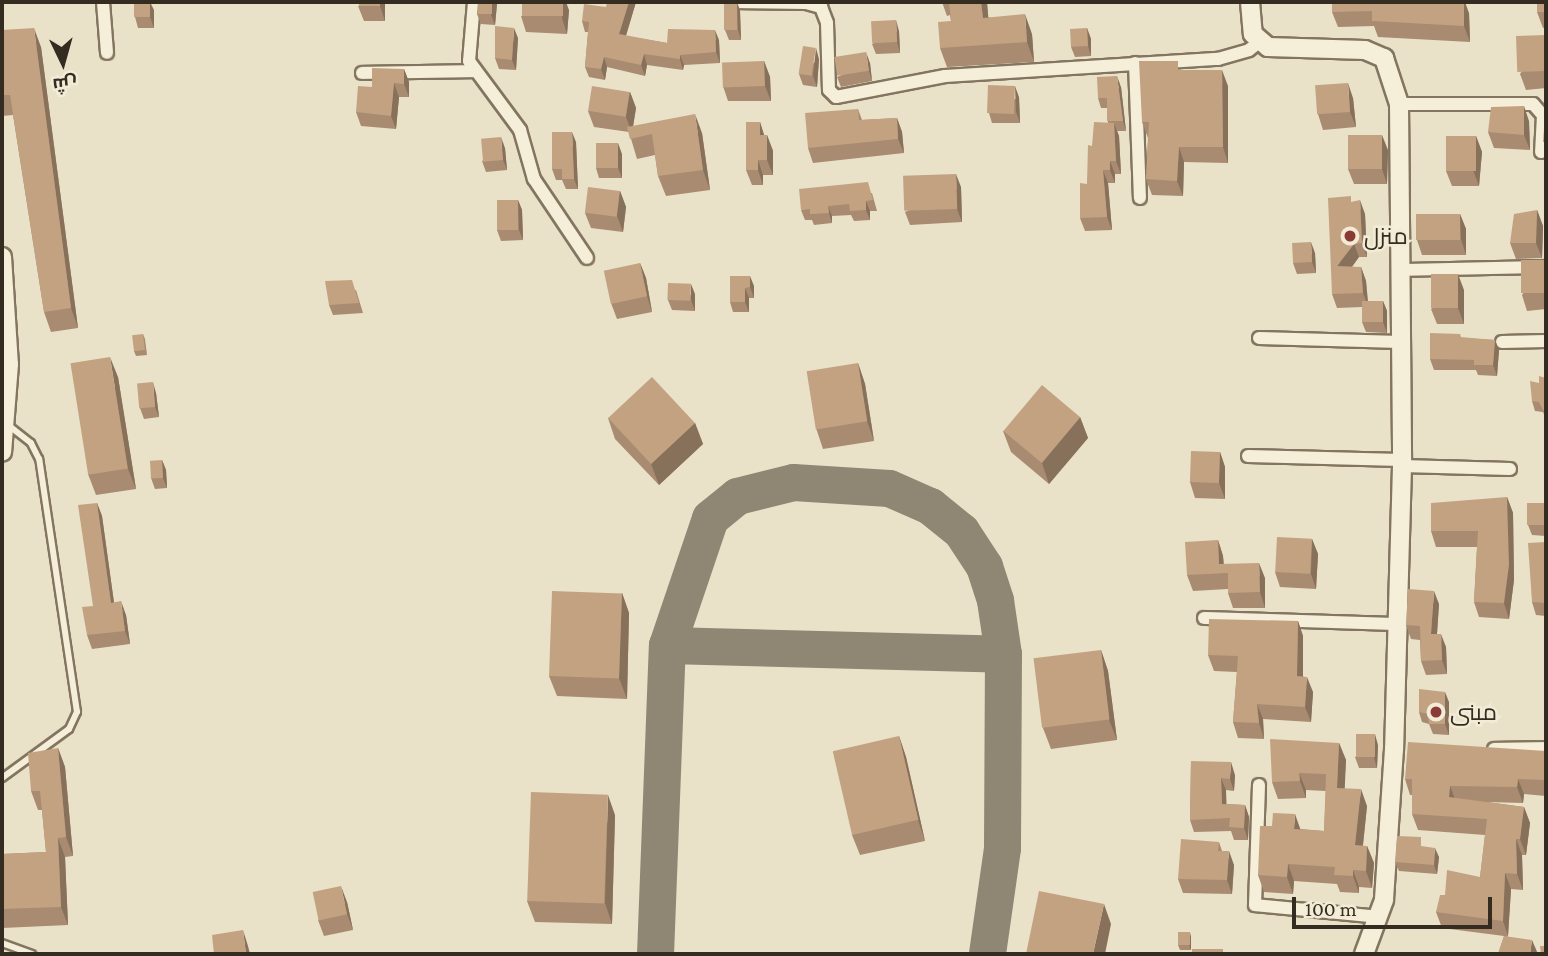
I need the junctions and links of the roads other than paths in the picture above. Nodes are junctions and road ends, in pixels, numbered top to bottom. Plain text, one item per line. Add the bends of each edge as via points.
1 (103, 2) edge
2 (474, 2) edge
3 (732, 2) edge
4 (1250, 2) edge
5 (1259, 42) junction
6 (107, 52) dead end
7 (1135, 63) junction
8 (475, 71) junction
9 (362, 74) dead end
10 (1399, 104) junction
11 (1541, 152) edge
12 (1140, 198) dead end
13 (2, 257) edge
14 (587, 258) dead end
15 (1546, 267) edge
16 (1400, 270) junction
17 (1258, 338) dead end
18 (1546, 341) edge
19 (1400, 342) junction
20 (1502, 342) dead end
21 (5, 423) junction
22 (2, 452) edge
23 (1248, 456) dead end
24 (1401, 463) junction
25 (1510, 469) dead end
26 (1204, 618) dead end
27 (1396, 624) junction
28 (1546, 748) edge
29 (1477, 749) edge
30 (2, 778) edge
31 (1259, 785) dead end
32 (1380, 917) junction
33 (2, 943) edge
34 (32, 954) edge
35 (1364, 954) edge

1 - 6 street
2 - 8 street via 468,53
3 - 7 street via 806,3 821,8 827,23 829,90 836,97 945,76
4 - 5 main road via 1251,29
5 - 7 street via 1233,57
5 - 10 main road via 1274,48 1373,51 1388,63
7 - 12 street
8 - 9 street
8 - 14 street via 520,130 534,179
10 - 11 street via 1533,104 1543,115
10 - 16 main road
13 - 21 main road via 9,364
15 - 16 street
16 - 19 main road
17 - 19 street
18 - 20 street
19 - 24 main road
21 - 22 main road
21 - 30 lane via 31,443 39,458 77,712 69,729
23 - 24 street
24 - 25 street
24 - 27 main road
26 - 27 street
27 - 32 main road via 1401,749
28 - 29 street
31 - 32 street via 1255,905
32 - 35 main road
33 - 34 lane

